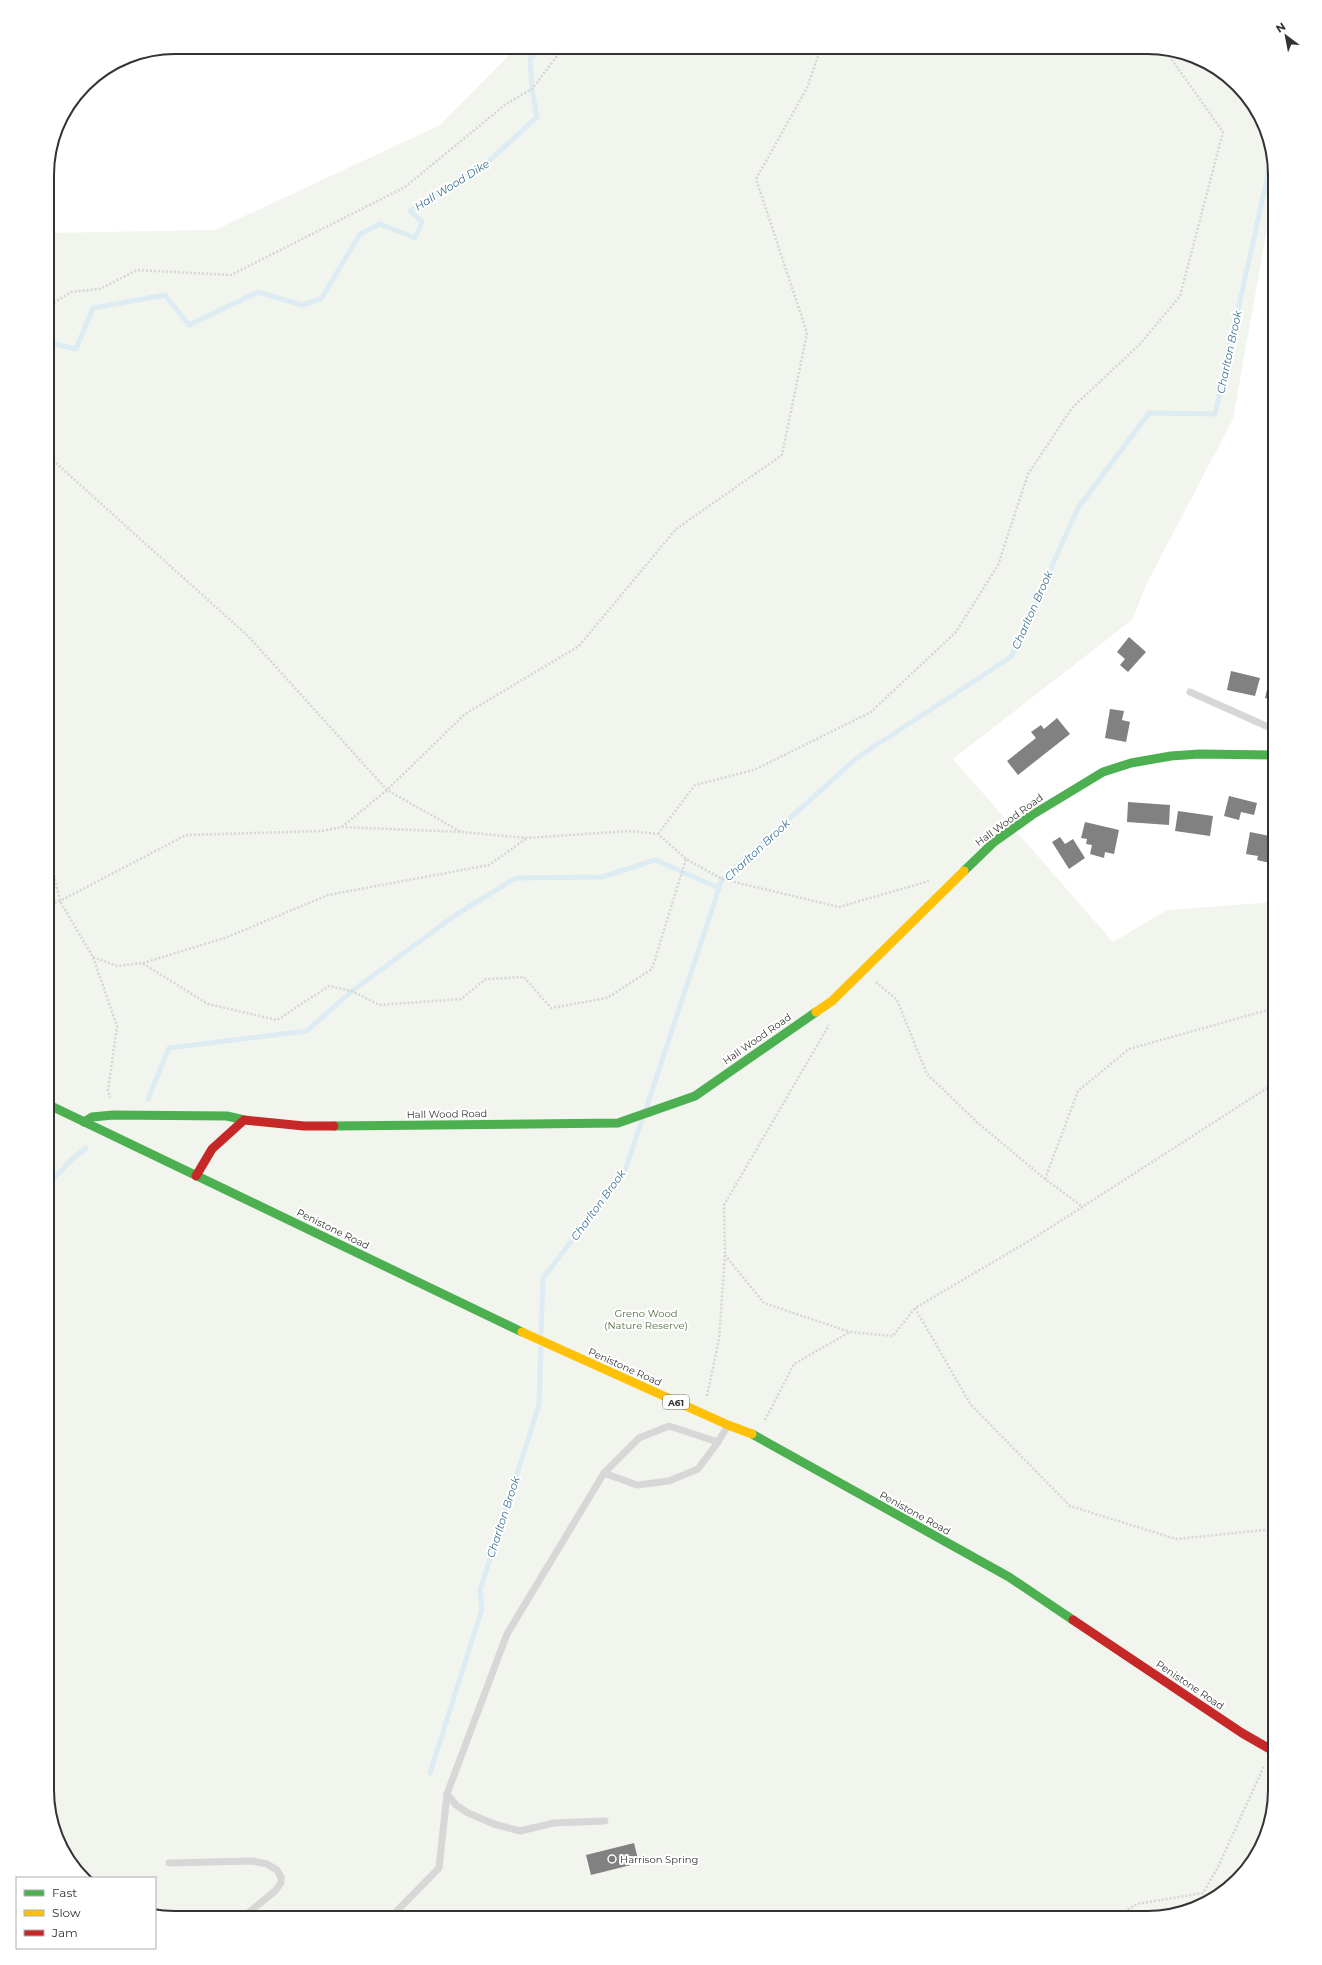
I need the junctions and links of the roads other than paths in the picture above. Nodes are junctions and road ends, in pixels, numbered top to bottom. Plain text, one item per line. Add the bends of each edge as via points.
1 (1190, 692) dead end
2 (1268, 727) edge
3 (1268, 755) edge
4 (54, 1107) edge
5 (244, 1120) junction
6 (84, 1122) junction
7 (196, 1176) junction
8 (728, 1425) junction
9 (718, 1442) junction
10 (604, 1473) junction
11 (1268, 1748) edge
12 (448, 1794) junction
13 (605, 1820) dead end
14 (169, 1862) dead end
15 (251, 1911) edge
16 (397, 1911) edge

1 - 2 lane
3 - 5 main road, Hall Wood Road via 1171,756 1130,763 1103,772 1038,811 994,842 832,1001 695,1096 618,1123 304,1126
4 - 6 main road, Penistone Road / A61
5 - 6 main road, Hall Wood Road via 227,1116 112,1116 92,1117
5 - 7 main road via 212,1149
6 - 7 main road, Penistone Road / A61
7 - 8 main road, Penistone Road / A61 via 550,1345
8 - 9 lane
8 - 11 main road, Penistone Road / A61 via 757,1436 1009,1577
9 - 10 lane via 698,1469 669,1481 637,1486
9 - 10 lane via 669,1426 638,1438
10 - 12 lane via 507,1634
12 - 13 lane via 456,1805 468,1813 494,1824 520,1830 554,1823
12 - 16 lane via 440,1868
14 - 15 lane via 252,1861 267,1864 277,1870 281,1883 275,1892

